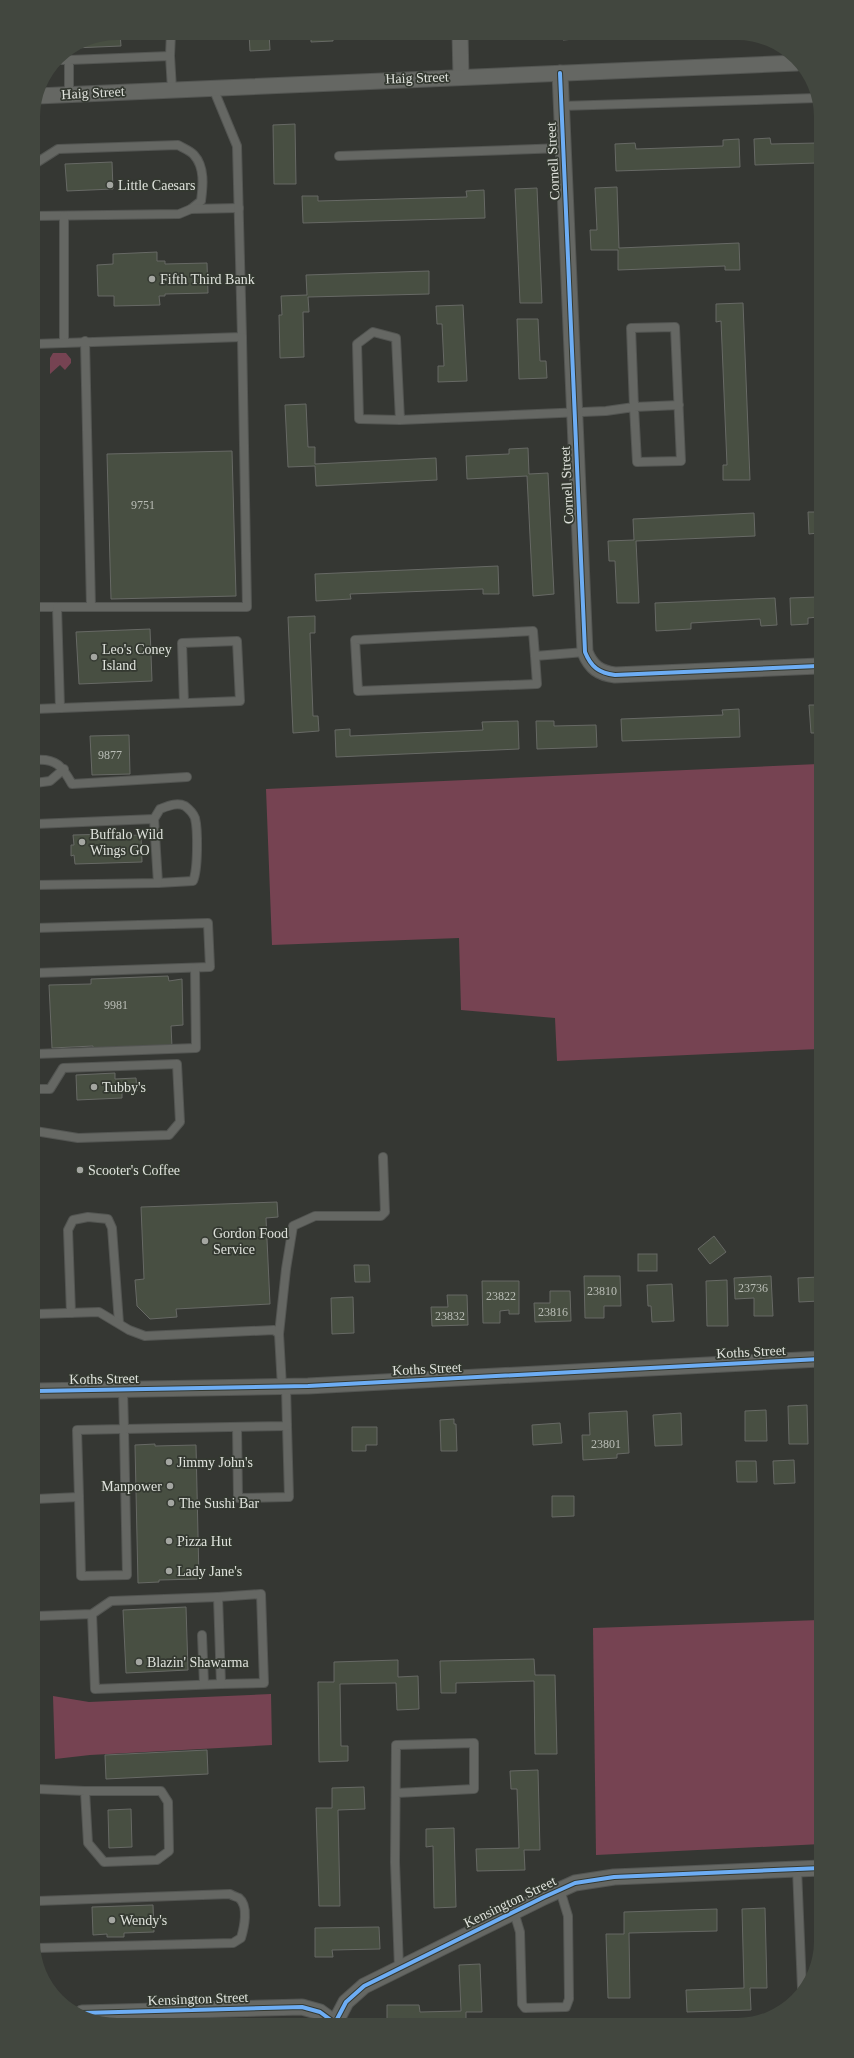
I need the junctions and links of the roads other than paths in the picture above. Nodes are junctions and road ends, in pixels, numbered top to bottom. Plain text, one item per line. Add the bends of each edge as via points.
1 (171, 40) edge
2 (460, 40) edge
3 (170, 56) junction
4 (69, 60) joint
5 (791, 63) edge
6 (560, 73) junction
7 (461, 76) junction
8 (213, 88) junction
9 (172, 90) junction
10 (69, 94) junction
11 (43, 96) edge
12 (812, 98) edge
13 (561, 106) junction
14 (563, 148) junction
15 (339, 156) dead end
16 (40, 161) edge
17 (239, 208) junction
18 (191, 209) junction
19 (40, 216) edge
20 (64, 216) junction
21 (242, 337) junction
22 (85, 341) junction
23 (64, 343) junction
24 (40, 344) edge
25 (679, 405) junction
26 (634, 407) junction
27 (575, 412) junction
28 (400, 420) junction
29 (40, 607) edge
30 (57, 607) junction
31 (91, 607) junction
32 (585, 652) junction
33 (535, 656) junction
34 (814, 666) edge
35 (184, 703) junction
36 (60, 708) junction
37 (40, 709) edge
38 (40, 760) edge
39 (64, 770) junction
40 (187, 777) dead end
41 (40, 782) edge
42 (154, 819) junction
43 (40, 824) edge
44 (158, 884) junction
45 (40, 885) edge
46 (40, 928) edge
47 (195, 968) junction
48 (40, 973) edge
49 (40, 1054) edge
50 (40, 1089) edge
51 (40, 1132) edge
52 (383, 1157) dead end
53 (71, 1313) junction
54 (40, 1314) edge
55 (119, 1322) junction
56 (279, 1334) junction
57 (814, 1359) edge
58 (284, 1387) junction
59 (123, 1390) junction
60 (40, 1391) edge
61 (287, 1426) junction
62 (237, 1427) junction
63 (124, 1429) junction
64 (79, 1497) junction
65 (40, 1498) edge
66 (218, 1597) junction
67 (92, 1614) junction
68 (40, 1616) edge
69 (202, 1635) dead end
70 (204, 1684) junction
71 (221, 1684) junction
72 (40, 1789) edge
73 (85, 1791) junction
74 (397, 1793) junction
75 (814, 1868) edge
76 (797, 1869) junction
77 (560, 1890) junction
78 (40, 1901) edge
79 (514, 1912) junction
80 (40, 1948) edge
81 (399, 1968) junction
82 (802, 1983) edge
83 (90, 2013) edge
84 (328, 2018) edge
85 (338, 2018) edge

1 - 3 lane
2 - 7 street
3 - 4 lane
3 - 9 lane
4 - 10 lane
5 - 6 street, Haig Street
6 - 7 street, Haig Street
6 - 13 street, Cornell Street
7 - 8 street, Haig Street
8 - 9 street, Haig Street
8 - 17 lane via 237,146
9 - 10 street, Haig Street
10 - 11 street, Haig Street
12 - 13 lane
13 - 14 street, Cornell Street
14 - 15 lane
14 - 27 street, Cornell Street
16 - 18 lane via 58,149 178,145 194,154 201,167 201,201
17 - 18 lane
17 - 21 lane
18 - 20 lane via 179,214
19 - 20 lane
20 - 23 lane
21 - 22 lane
21 - 31 lane via 247,606
22 - 23 lane
22 - 31 lane
23 - 24 lane
25 - 26 lane
25 - 26 lane via 681,461 637,462
25 - 26 lane via 674,327 631,328
26 - 27 lane
27 - 28 lane
27 - 32 street, Cornell Street
28 - 28 lane via 359,419 357,344 372,332 396,338
29 - 30 lane
30 - 31 lane
30 - 36 lane
32 - 33 lane
32 - 34 street, Cornell Street via 592,667 614,676
33 - 33 lane via 533,631 355,640 358,691 537,684
35 - 35 lane via 240,700 237,641 182,643
35 - 36 lane
36 - 37 lane
38 - 39 lane via 48,759
39 - 40 lane via 72,784
39 - 41 lane via 50,781
42 - 43 lane
42 - 44 lane
42 - 44 lane via 160,809 173,805 185,806 195,819 197,860 193,881
44 - 45 lane
46 - 47 lane via 208,923 210,967
47 - 48 lane
47 - 49 lane via 196,1048
50 - 51 lane via 50,1089 63,1068 176,1064 180,1122 169,1135 78,1138
52 - 56 lane via 385,1212 381,1216 315,1216 293,1226
53 - 54 lane
53 - 55 lane via 99,1312
53 - 55 lane via 68,1230 73,1220 88,1217 108,1219 112,1228
55 - 56 lane via 129,1330 144,1336 274,1330
56 - 58 lane
57 - 58 street, Koths Street
58 - 59 street, Koths Street
58 - 61 lane
59 - 60 street, Koths Street
59 - 63 lane
61 - 62 lane
61 - 62 lane via 289,1497 238,1498
62 - 63 lane
63 - 64 lane via 77,1430
63 - 64 lane via 127,1575 81,1576
64 - 65 lane
66 - 67 lane via 111,1601
66 - 71 lane
66 - 71 lane via 261,1594 262,1602 264,1682
67 - 68 lane
67 - 70 lane via 95,1689
69 - 70 lane
70 - 71 lane
72 - 73 lane
73 - 73 lane via 162,1791 168,1802 169,1850 157,1860 104,1862 88,1843
74 - 74 lane via 396,1745 474,1743 474,1789
74 - 81 lane via 395,1862
75 - 76 street, Kensington Street
76 - 77 street, Kensington Street via 614,1877 575,1884
76 - 82 lane
77 - 79 street, Kensington Street
77 - 79 lane via 568,1916 569,1999 566,2007 525,2008 522,2004 520,1932
78 - 80 lane via 230,1894 239,1898 244,1905 244,1931 241,1938 233,1943
79 - 81 street, Kensington Street
81 - 85 street, Kensington Street via 355,1992
83 - 84 street, Kensington Street via 302,2007 320,2012

